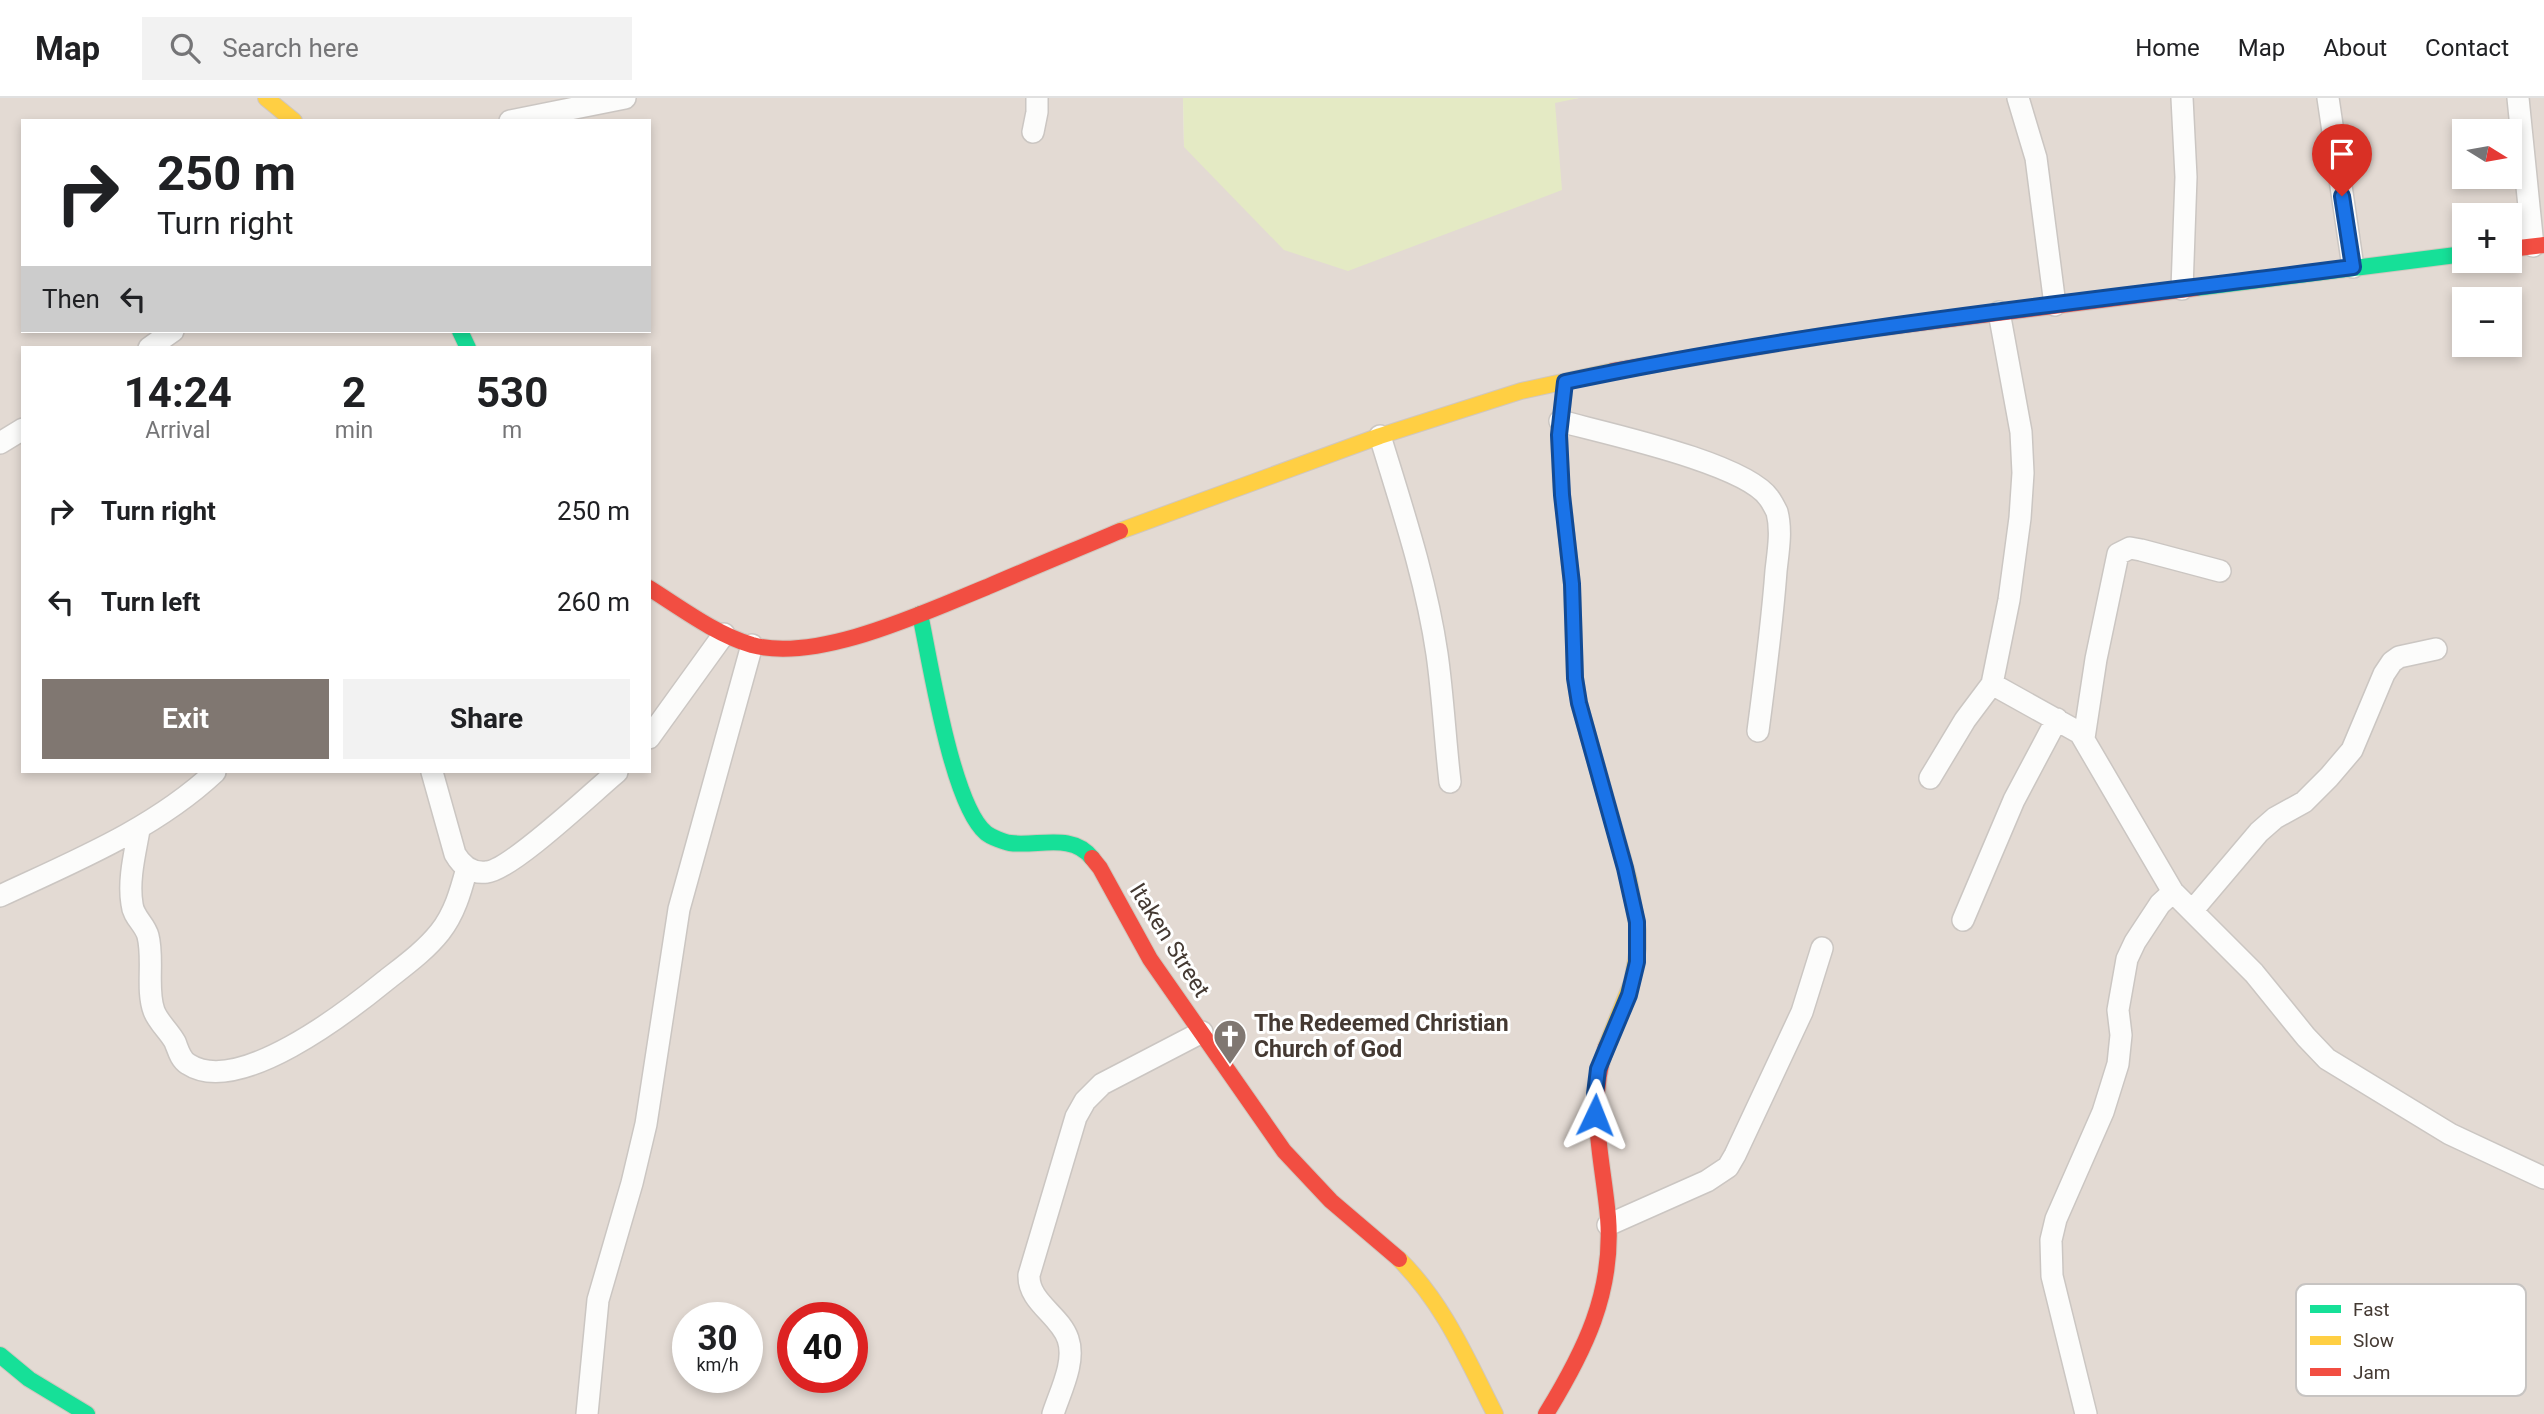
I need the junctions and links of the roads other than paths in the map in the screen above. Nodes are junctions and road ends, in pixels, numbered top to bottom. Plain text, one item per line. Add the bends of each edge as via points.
1 (266, 98) edge
2 (625, 98) edge
3 (1037, 98) edge
4 (2018, 98) edge
5 (2182, 98) edge
6 (2328, 98) edge
7 (2518, 98) edge
8 (292, 119) edge
9 (520, 119) edge
10 (1032, 132) dead end
11 (2539, 246) edge
12 (2452, 255) edge
13 (2353, 267) junction
14 (2182, 289) junction
15 (2055, 305) junction
16 (1999, 312) junction
17 (170, 333) edge
18 (152, 346) edge
19 (1565, 382) junction
20 (1560, 421) junction
21 (21, 430) edge
22 (1380, 436) junction
23 (0, 443) edge
24 (2220, 571) dead end
25 (651, 589) edge
26 (920, 614) junction
27 (724, 634) junction
28 (752, 645) junction
29 (2437, 649) dead end
30 (1992, 684) junction
31 (2057, 719) junction
32 (1758, 731) dead end
33 (651, 735) edge
34 (2084, 738) junction
35 (214, 773) edge
36 (432, 773) edge
37 (616, 773) edge
38 (1930, 778) dead end
39 (1450, 782) dead end
40 (139, 830) junction
41 (467, 868) junction
42 (2173, 892) junction
43 (0, 896) edge
44 (2192, 911) junction
45 (1963, 920) dead end
46 (1822, 948) dead end
47 (1202, 1032) junction
48 (2544, 1178) edge
49 (1608, 1225) junction
50 (0, 1355) edge
51 (87, 1414) edge
52 (586, 1414) edge
53 (1054, 1414) edge
54 (1495, 1414) edge
55 (1546, 1414) edge
56 (2086, 1414) edge

1 - 8 main road
2 - 9 street
3 - 10 street
4 - 15 street via 2036,158
5 - 14 street via 2186,177
6 - 13 street
7 - 11 street
12 - 13 main road
13 - 14 main road
14 - 15 main road
15 - 16 main road
16 - 19 main road via 1840,333
16 - 30 street via 2021,432 2023,473 2008,600
17 - 18 street
19 - 20 main road
19 - 22 main road via 1521,391
20 - 32 street via 1685,455 1743,477 1769,497 1777,512 1779,533
20 - 49 main road via 1575,678 1637,922 1637,962 1629,995 1598,1069 1595,1094
21 - 23 street
22 - 26 main road via 1133,526
22 - 39 street via 1427,601
24 - 34 street via 2130,548 2118,555
25 - 27 main road
26 - 28 main road via 834,643 789,648
26 - 47 main road, Itaken Street via 955,776 976,819 986,832 1009,843 1062,842 1088,853 1150,959
27 - 28 main road
27 - 33 street
28 - 52 street via 679,909 646,1124 598,1300
29 - 44 street via 2392,662 2352,750 2304,802 2259,832
30 - 31 street
30 - 38 street
31 - 34 street
31 - 45 street via 2014,800
34 - 42 street
35 - 40 street
36 - 41 street via 455,854
37 - 41 street via 523,853 487,872
40 - 41 street via 132,906 149,939 154,1011 188,1065 209,1071 256,1063 309,1038 372,992 424,951 441,931
40 - 43 street
42 - 44 street
42 - 56 street via 2160,904 2127,959 2118,1010 2118,1064 2051,1240 2052,1276
44 - 48 street via 2254,973 2327,1059 2449,1133
46 - 49 street via 1802,1012 1728,1167
47 - 53 street via 1102,1084 1076,1116 1029,1275 1032,1293 1068,1339 1067,1372
47 - 54 main road, Itaken Street via 1284,1151 1416,1276 1440,1307
49 - 55 main road via 1598,1304 1585,1345
50 - 51 main road via 29,1379

